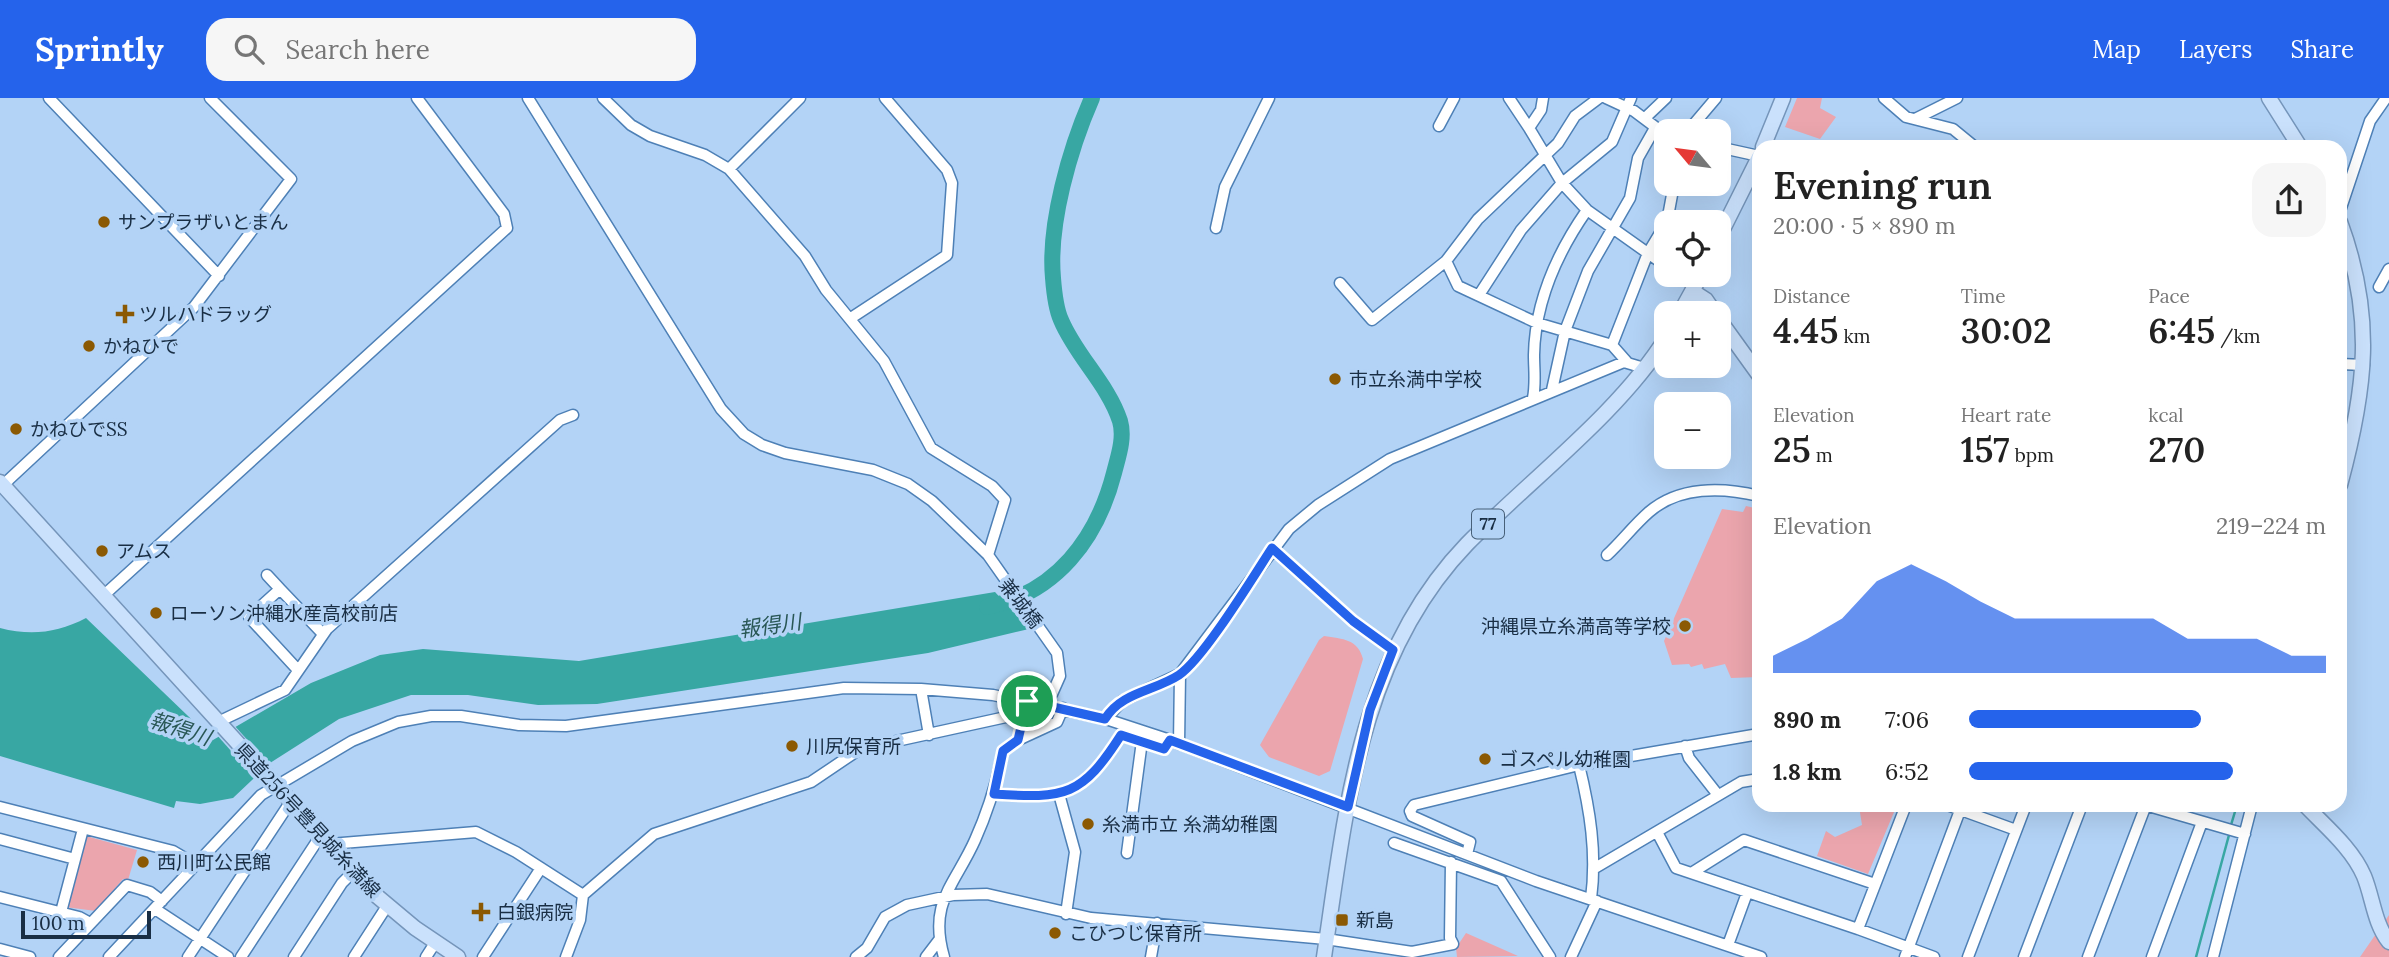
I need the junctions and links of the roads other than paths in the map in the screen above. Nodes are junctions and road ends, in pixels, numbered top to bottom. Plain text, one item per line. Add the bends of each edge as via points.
1 (49, 98) edge
2 (210, 98) edge
3 (417, 98) edge
4 (528, 98) edge
5 (603, 98) edge
6 (800, 98) edge
7 (885, 98) edge
8 (1269, 98) edge
9 (1454, 98) edge
10 (1509, 98) edge
11 (1544, 98) edge
12 (1599, 98) edge
13 (1606, 98) edge
14 (1667, 98) edge
15 (1716, 98) edge
16 (1783, 98) edge
17 (1884, 98) edge
18 (1957, 98) edge
19 (2269, 98) edge
20 (2386, 98) edge
21 (1629, 103) edge
22 (1645, 118) junction
23 (1698, 119) edge
24 (1915, 119) junction
25 (1438, 126) dead end
26 (1654, 127) edge
27 (1530, 128) junction
28 (1654, 130) edge
29 (1766, 140) edge
30 (1966, 140) edge
31 (2296, 140) edge
32 (1731, 150) edge
33 (1545, 153) junction
34 (1752, 155) edge
35 (729, 169) junction
36 (1752, 171) edge
37 (1562, 183) junction
38 (2347, 190) edge
39 (1587, 210) junction
40 (1731, 213) edge
41 (1216, 228) dead end
42 (1612, 228) junction
43 (1654, 243) edge
44 (2347, 246) edge
45 (1648, 253) junction
46 (1654, 257) edge
47 (1446, 261) junction
48 (2389, 269) edge
49 (219, 276) junction
50 (1340, 283) dead end
51 (2379, 287) dead end
52 (1479, 295) junction
53 (851, 318) junction
54 (1537, 323) junction
55 (1564, 331) junction
56 (1731, 336) edge
57 (1612, 345) junction
58 (1654, 354) edge
59 (1627, 362) junction
60 (1752, 364) edge
61 (2347, 364) edge
62 (2364, 365) junction
63 (1644, 368) junction
64 (1552, 390) junction
65 (1533, 398) junction
66 (573, 415) dead end
67 (2347, 455) edge
68 (1, 484) edge
69 (1752, 495) edge
70 (1272, 548) junction
71 (988, 555) junction
72 (1607, 555) dead end
73 (267, 575) dead end
74 (279, 589) junction
75 (103, 596) junction
76 (323, 634) junction
77 (1393, 650) junction
78 (297, 669) junction
79 (1180, 674) junction
80 (921, 689) junction
81 (1052, 694) dead end
82 (1027, 701) junction
83 (1063, 708) junction
84 (1006, 717) tunnel mouth
85 (1105, 719) junction
86 (221, 725) junction
87 (929, 735) junction
88 (1752, 735) edge
89 (1018, 740) junction
90 (1142, 741) junction
91 (1175, 742) junction
92 (1685, 746) junction
93 (1580, 765) junction
94 (270, 779) junction
95 (1752, 780) edge
96 (994, 794) junction
97 (1059, 794) junction
98 (1718, 795) junction
99 (290, 801) junction
100 (1348, 807) junction
101 (0, 808) edge
102 (1903, 812) edge
103 (1960, 812) edge
104 (1971, 812) edge
105 (2023, 812) edge
106 (2079, 812) edge
107 (2142, 812) edge
108 (2168, 812) edge
109 (2250, 812) edge
110 (2311, 812) edge
111 (2202, 822) junction
112 (83, 829) junction
113 (2016, 831) junction
114 (1657, 832) junction
115 (2245, 834) junction
116 (0, 839) edge
117 (326, 840) junction
118 (1394, 843) dead end
119 (1126, 853) dead end
120 (1467, 854) junction
121 (75, 859) junction
122 (1451, 862) junction
123 (195, 864) junction
124 (1595, 867) junction
125 (541, 868) junction
126 (354, 871) junction
127 (1515, 872) junction
128 (1693, 873) junction
129 (1875, 884) junction
130 (1507, 890) junction
131 (1747, 892) junction
132 (583, 895) junction
133 (0, 897) edge
134 (943, 898) junction
135 (1594, 900) junction
136 (158, 905) junction
137 (387, 906) junction
138 (61, 912) junction
139 (1066, 914) junction
140 (90, 923) junction
141 (1157, 923) junction
142 (1858, 929) junction
143 (200, 939) junction
144 (1326, 939) junction
145 (939, 940) junction
146 (2389, 942) edge
147 (435, 943) junction
148 (1453, 944) junction
149 (1728, 945) junction
150 (0, 949) edge
151 (1907, 953) edge
152 (30, 957) edge
153 (59, 957) edge
154 (109, 957) edge
155 (188, 957) edge
156 (228, 957) edge
157 (241, 957) edge
158 (294, 957) edge
159 (354, 957) edge
160 (426, 957) edge
161 (458, 957) edge
162 (484, 957) edge
163 (566, 957) edge
164 (856, 957) edge
165 (926, 957) edge
166 (944, 957) edge
167 (1151, 957) edge
168 (1324, 957) edge
169 (1455, 957) edge
170 (1550, 957) edge
171 (1571, 957) edge
172 (1761, 957) edge
173 (1934, 957) edge
174 (1968, 957) edge
175 (2024, 957) edge
176 (2088, 957) edge
177 (2152, 957) edge
178 (2213, 957) edge

1 - 49 street
2 - 49 street via 291,179
3 - 75 street via 503,214 507,228
4 - 71 street, 兼城橋 via 721,409 744,434 785,453 873,470 908,484
5 - 35 street via 650,136 705,155
6 - 35 street
7 - 53 street via 947,170 952,183 950,241 942,260
8 - 41 street via 1225,187
9 - 25 street
10 - 27 street
11 - 27 street
12 - 33 street via 1575,116 1558,143
13 - 21 street
14 - 22 street
15 - 23 street
16 - 29 main road
17 - 24 street
18 - 24 street
19 - 31 main road
20 - 38 street via 2370,121
21 - 22 street
21 - 37 street via 1612,142
22 - 26 street
24 - 30 street via 1953,129
27 - 33 street
28 - 42 street via 1638,158 1630,198
32 - 34 street
33 - 37 street
33 - 47 street via 1478,219
35 - 53 street via 805,256
36 - 40 main road
37 - 39 street
37 - 52 street via 1521,230
39 - 42 street
39 - 54 street via 1564,244
42 - 45 street
42 - 55 street via 1588,271
43 - 45 street
44 - 62 main road via 2361,295
45 - 46 street
45 - 57 street
47 - 50 street via 1372,320
47 - 52 street via 1458,286
48 - 51 street
49 - 68 street via 194,307
52 - 54 street
53 - 71 street via 884,361 931,448 992,486 1006,500
54 - 55 street
54 - 65 street
55 - 57 street
55 - 64 street
56 - 60 main road
57 - 59 street
58 - 63 main road, 77
59 - 63 street
59 - 64 street
61 - 62 street
62 - 67 main road
63 - 77 main road, 77 via 1455,558 1424,597
64 - 65 street
65 - 70 street via 1367,472 1289,528
66 - 76 street via 560,420
68 - 75 main road, 県道256号豊見城糸満線
69 - 72 street via 1726,491 1683,494 1650,512
70 - 77 street via 1353,621
70 - 79 street
71 - 81 street, 兼城橋 via 1061,663
73 - 74 street
74 - 76 street
74 - 78 street via 249,617
75 - 86 main road, 県道256号豊見城糸満線
76 - 78 street
77 - 100 main road, 77 via 1370,710
78 - 86 street via 285,690
79 - 85 street via 1122,701
79 - 91 street
80 - 82 street
80 - 87 street
80 - 94 street via 844,688 566,726 431,716 375,730
82 - 83 street
82 - 89 street
83 - 85 street
83 - 89 street via 1057,722
84 - 87 street
85 - 91 street
86 - 94 main road, 県道256号豊見城糸満線
87 - 132 street via 860,749 811,782 654,834
88 - 92 street
89 - 96 street via 1003,751
90 - 91 street via 1164,749
90 - 97 street via 1121,735 1089,780
90 - 119 street
91 - 100 street
92 - 93 street
92 - 98 street
93 - 120 street via 1414,805 1412,816 1470,842
93 - 124 street via 1591,814
94 - 99 main road, 県道256号豊見城糸満線
94 - 123 street
95 - 98 street
96 - 97 street
96 - 134 street via 975,842
97 - 139 street via 1075,852
98 - 114 street
99 - 117 main road, 県道256号豊見城糸満線
99 - 143 street
100 - 120 street
100 - 144 main road, 77
101 - 112 street
102 - 129 street
103 - 151 street
104 - 113 street
105 - 113 street
106 - 175 street
107 - 176 street
108 - 111 street
109 - 115 street
110 - 146 main road via 2359,867 2378,925
111 - 115 street
111 - 177 street
112 - 121 street
112 - 123 street via 173,851
113 - 174 street
114 - 124 street
114 - 128 street via 1676,868
115 - 178 street
116 - 121 street
117 - 125 street via 476,832
117 - 126 main road, 県道256号豊見城糸満線
117 - 157 street
118 - 122 street
120 - 127 street
121 - 138 street
122 - 130 street via 1501,881
122 - 148 street
123 - 136 street
124 - 135 street
125 - 132 street
125 - 162 street
126 - 137 main road, 県道256号豊見城糸満線
126 - 158 street
127 - 130 street
127 - 135 street
128 - 129 street via 1744,840
128 - 131 street
129 - 142 street
130 - 170 street
131 - 142 street
131 - 149 street
132 - 163 street via 580,920
133 - 138 street
134 - 139 street via 987,894
134 - 145 street
134 - 164 street via 907,905 885,916 867,948
135 - 149 street
135 - 171 street
136 - 140 street via 150,892 127,885
136 - 143 street
136 - 154 street
137 - 147 main road, 県道256号豊見城糸満線
137 - 159 street
138 - 140 street
139 - 141 street
140 - 153 street
141 - 144 street
141 - 167 street
142 - 151 street
143 - 155 street
143 - 156 street
144 - 148 street via 1412,953
144 - 168 main road, 77
145 - 165 street
145 - 166 street
147 - 160 street
147 - 161 main road, 県道256号豊見城糸満線
148 - 169 street
149 - 172 street
150 - 152 street
151 - 173 street

